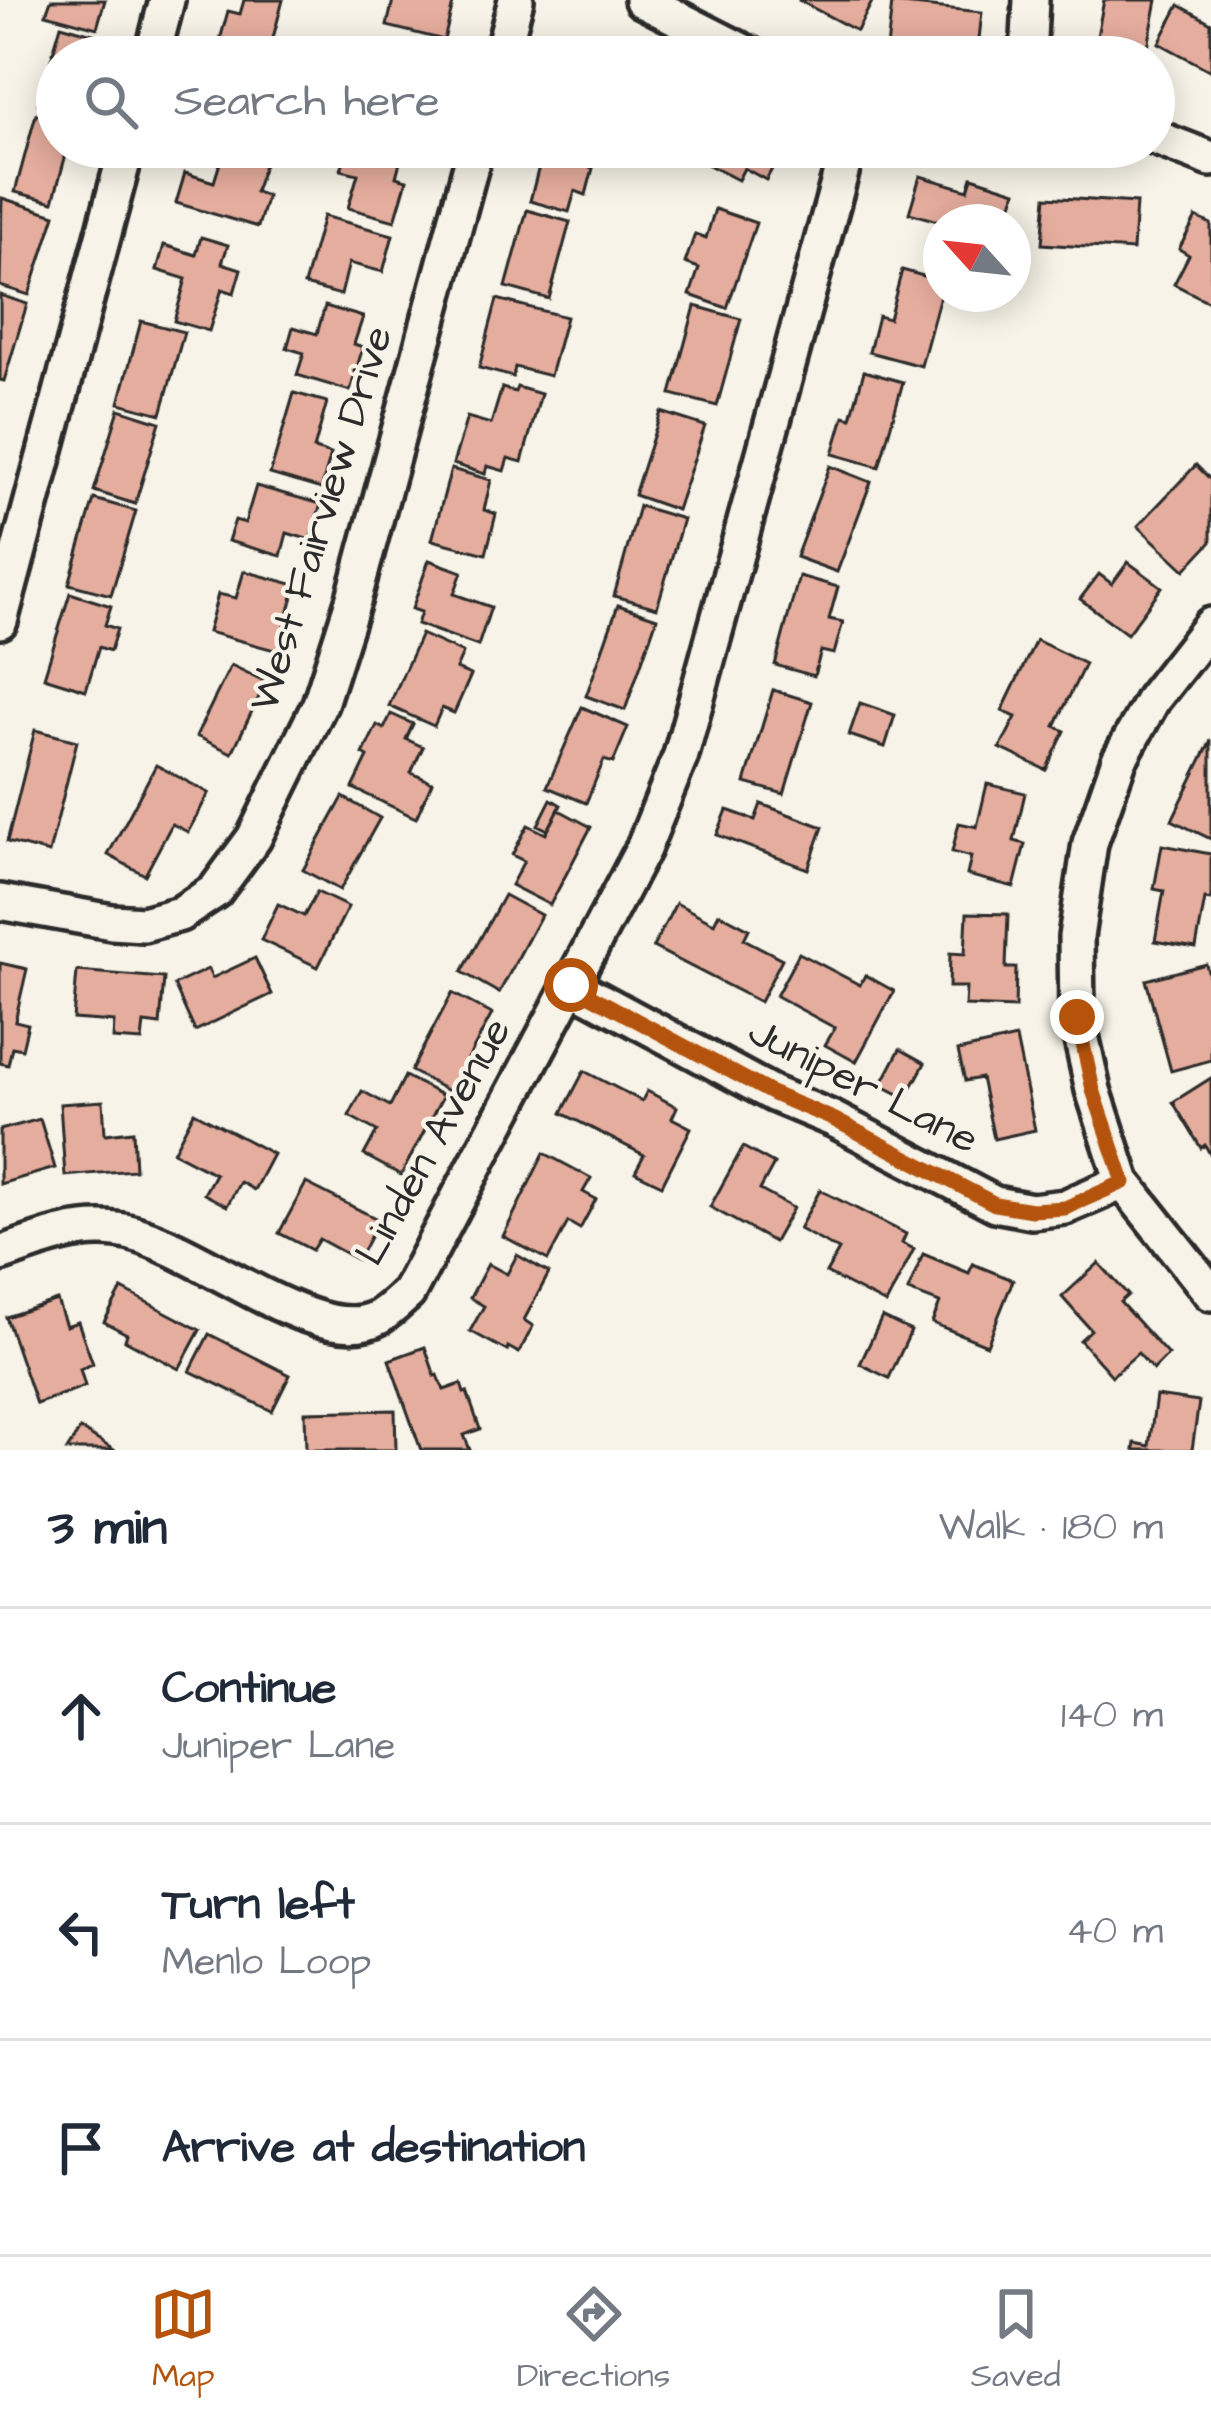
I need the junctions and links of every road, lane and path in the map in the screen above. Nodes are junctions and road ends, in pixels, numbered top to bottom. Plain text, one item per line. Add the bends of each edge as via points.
1 (167, 0) edge
2 (516, 0) edge
3 (642, 0) edge
4 (1031, 0) edge
5 (158, 36) edge
6 (507, 36) edge
7 (713, 36) edge
8 (1029, 36) edge
9 (1175, 145) edge
10 (1211, 159) edge
11 (121, 168) edge
12 (470, 168) edge
13 (842, 168) edge
14 (0, 621) edge
15 (1211, 625) edge
16 (0, 902) edge
17 (571, 985) junction
18 (1124, 1182) junction
19 (0, 1254) edge
20 (1211, 1293) edge

1 - 5 street
2 - 6 street
3 - 7 street
4 - 8 street
9 - 10 street
11 - 14 street
12 - 16 street, West Fairview Drive via 327,683 254,838 215,891 180,914 143,924
13 - 17 street, Linden Avenue via 681,754 643,850
15 - 18 street via 1153,699 1119,760 1090,843 1076,937 1077,1017
17 - 18 street, Juniper Lane via 995,1204 1065,1208
17 - 19 street, Linden Avenue via 408,1294 376,1319 336,1325 300,1313 160,1241 116,1230 66,1231
18 - 20 street

